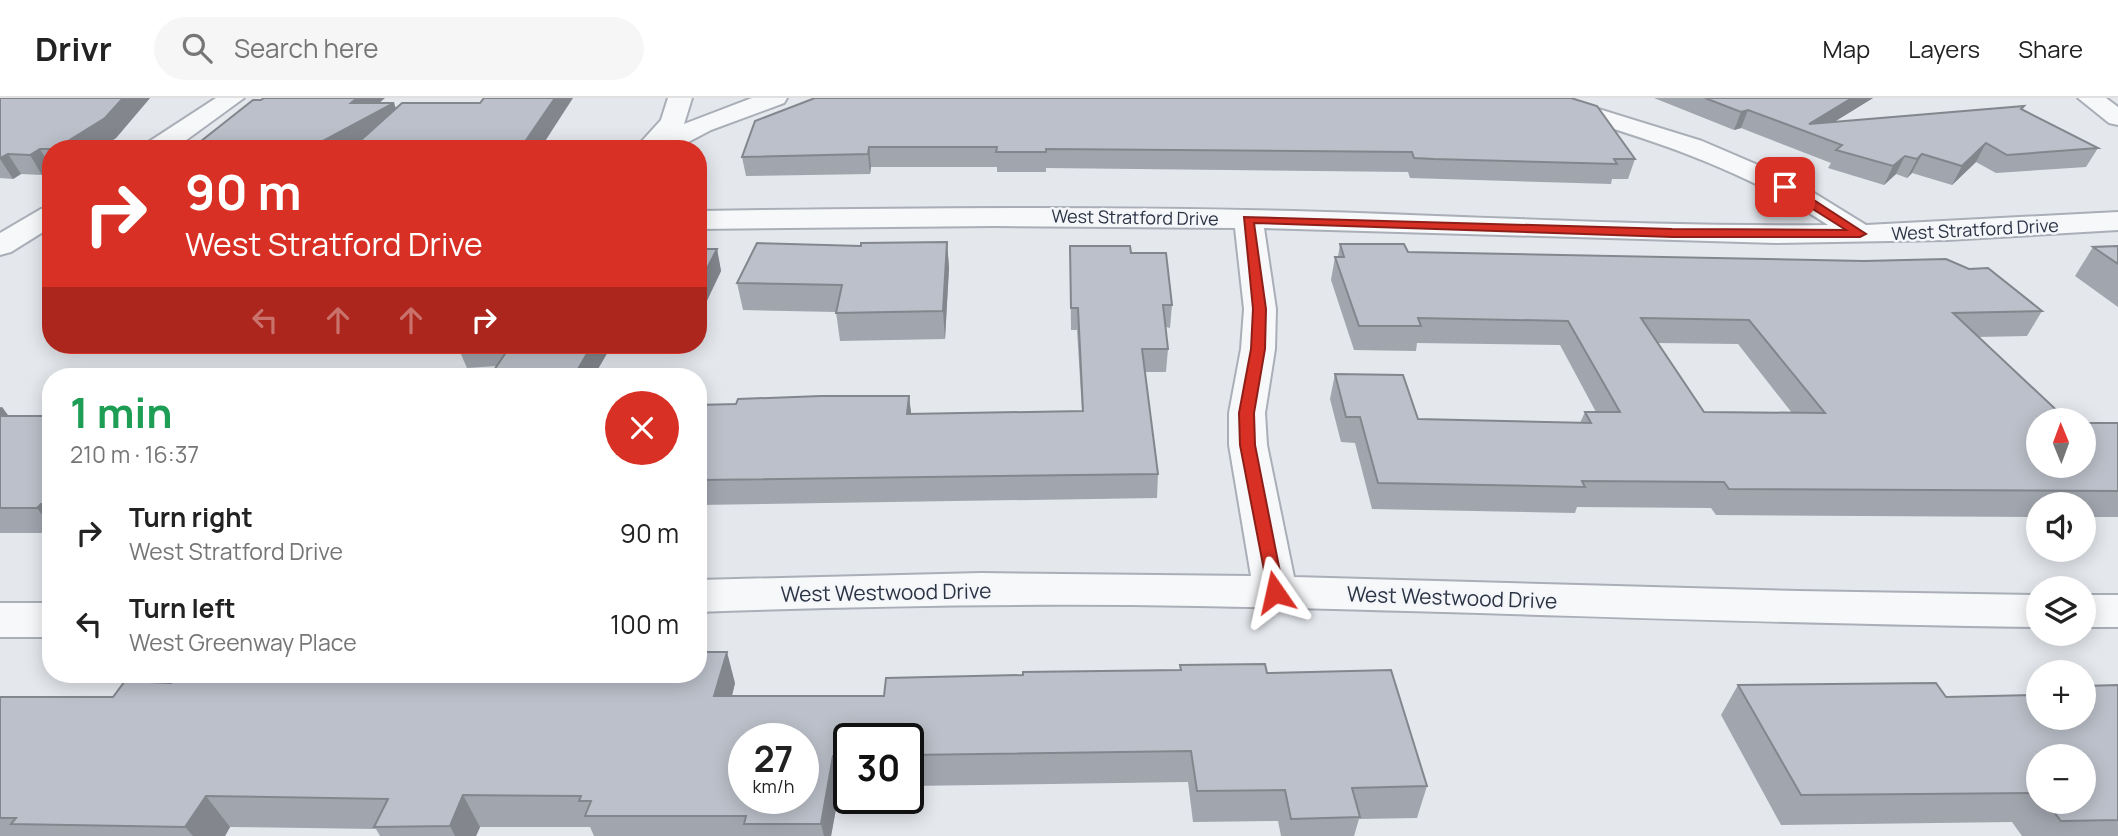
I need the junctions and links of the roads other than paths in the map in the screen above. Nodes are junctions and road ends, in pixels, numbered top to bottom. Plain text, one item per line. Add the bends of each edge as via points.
1 (232, 98) edge
2 (680, 98) edge
3 (775, 98) edge
4 (1536, 98) edge
5 (2090, 98) edge
6 (2118, 118) edge
7 (169, 140) edge
8 (658, 140) edge
9 (670, 140) edge
10 (1248, 219) junction
11 (707, 220) edge
12 (42, 221) edge
13 (2118, 221) edge
14 (1860, 234) junction
15 (19, 235) edge
16 (1275, 592) junction
17 (707, 596) edge
18 (2026, 611) edge
19 (2096, 611) edge
20 (2118, 611) edge
21 (0, 620) edge
22 (42, 620) edge

1 - 7 street
2 - 8 street via 673,122
3 - 9 street
4 - 14 street via 1633,127 1759,174
5 - 6 street
10 - 11 street, West Stratford Drive
10 - 14 street, West Stratford Drive via 1672,233
10 - 16 street via 1260,309 1247,413 1248,445
12 - 15 street
13 - 14 street, West Stratford Drive
16 - 17 street, West Westwood Drive via 945,589
16 - 18 street, West Westwood Drive
19 - 20 street
21 - 22 street

